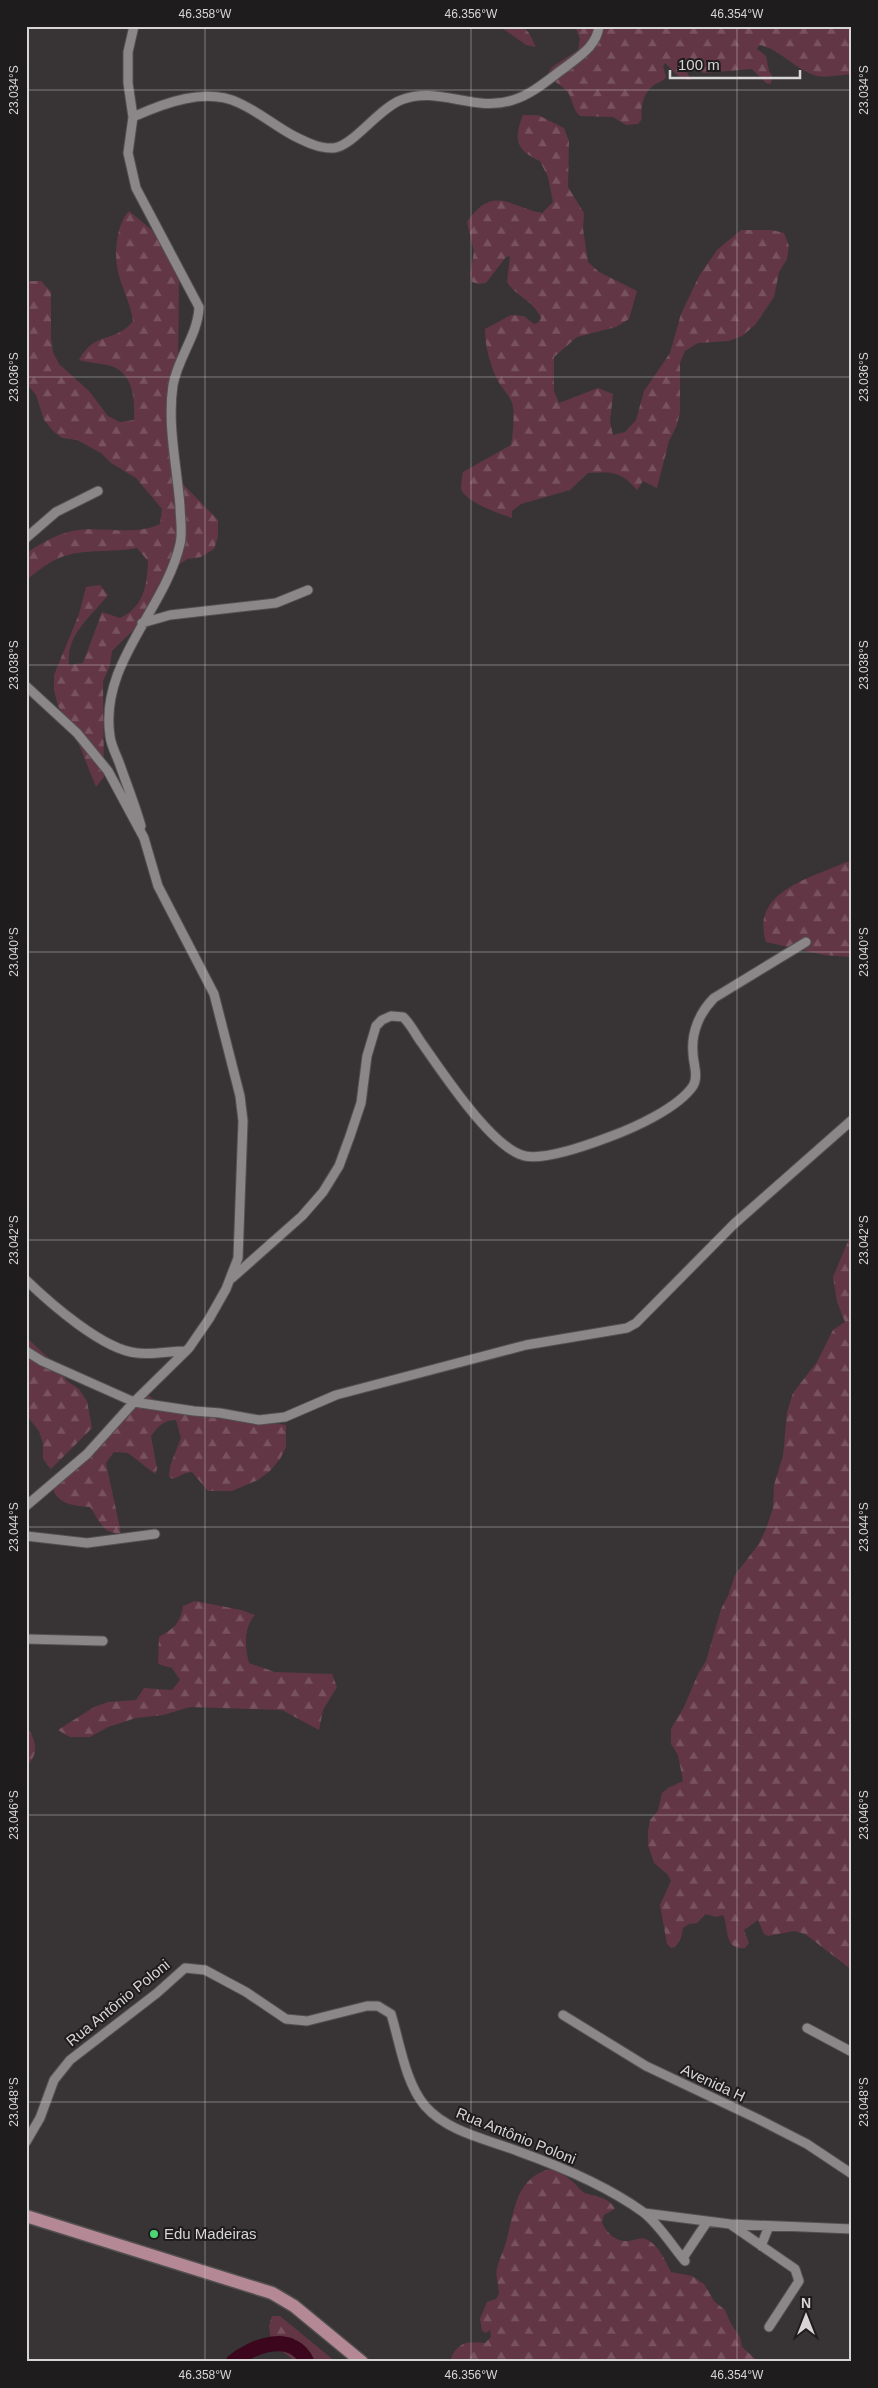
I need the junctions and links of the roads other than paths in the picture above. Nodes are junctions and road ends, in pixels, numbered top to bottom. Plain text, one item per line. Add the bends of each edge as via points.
1 (134, 26) edge
2 (599, 26) edge
3 (134, 117) junction
4 (98, 491) dead end
5 (26, 538) edge
6 (308, 590) dead end
7 (142, 623) junction
8 (26, 686) edge
9 (144, 838) junction
10 (806, 942) dead end
11 (852, 1120) edge
12 (26, 1280) edge
13 (229, 1281) junction
14 (26, 1351) edge
15 (186, 1351) junction
16 (134, 1402) junction
17 (26, 1506) edge
18 (155, 1534) dead end
19 (26, 1536) edge
20 (26, 1639) edge
21 (103, 1641) dead end
22 (563, 2015) dead end
23 (807, 2028) dead end
24 (852, 2052) edge
25 (26, 2142) edge
26 (852, 2174) edge
27 (644, 2213) junction
28 (26, 2216) edge
29 (707, 2222) junction
30 (730, 2224) junction
31 (769, 2226) junction
32 (852, 2229) edge
33 (761, 2246) junction
34 (769, 2327) dead end
35 (362, 2362) edge

1 - 3 street via 128,52 128,83
2 - 3 street via 593,44 580,56 530,92 513,100 486,104 436,95 415,96 387,107 344,145 334,148 306,142 238,102 220,97 184,100
3 - 7 street via 128,153 136,188 199,307 196,325 182,353 173,386 171,412 180,542 171,570
4 - 5 street via 56,512
6 - 7 street via 276,603 170,615
7 - 9 street via 122,664 111,696 108,721 110,739
8 - 9 street via 77,733 108,771
9 - 13 street via 158,886 214,994 240,1096 244,1121 238,1258
10 - 13 street via 714,998 706,1007 693,1036 694,1085 675,1101 630,1130 591,1144 536,1156 524,1156 511,1150 487,1130 403,1017 391,1016 382,1020 371,1038 361,1103 339,1166 323,1192 302,1216
11 - 16 street via 734,1224 636,1323 627,1328 526,1345 336,1395 274,1419 260,1420
12 - 15 street via 56,1309 122,1349 136,1353
13 - 15 street via 209,1319
14 - 16 street
15 - 16 street
16 - 17 street via 87,1454
18 - 19 street via 87,1543
20 - 21 street
22 - 26 street, Avenida H via 646,2066 806,2144
23 - 24 street
25 - 27 street, Rua Antônio Poloni via 40,2118 54,2080 70,2060 157,1994 179,1971 192,1967 205,1970 246,1992 286,2019 307,2021 367,2006 387,2009 410,2079 424,2105 438,2118 463,2132 591,2182
27 - 29 street
27 - 29 street, Rua Antônio Poloni via 684,2259
28 - 35 main road via 272,2293 294,2306
29 - 30 street
30 - 31 street
30 - 33 street
31 - 32 street
31 - 33 street
33 - 34 street via 795,2268 799,2278

